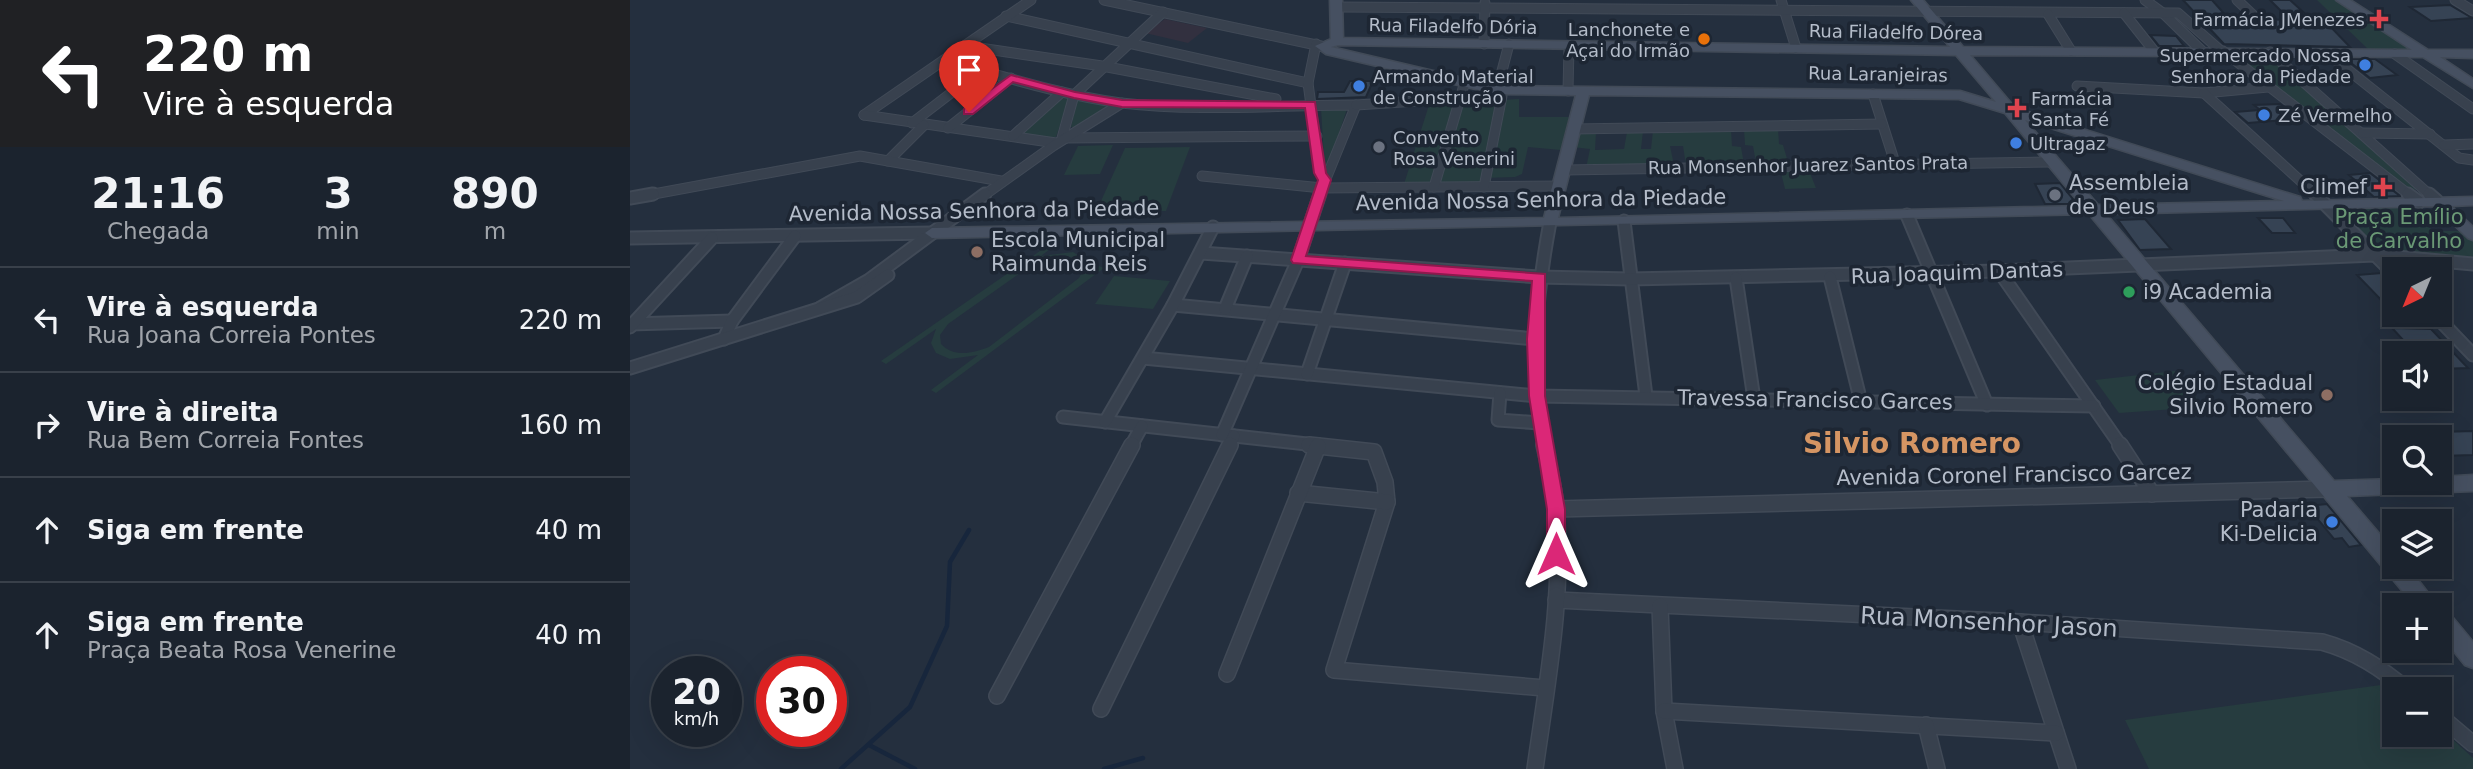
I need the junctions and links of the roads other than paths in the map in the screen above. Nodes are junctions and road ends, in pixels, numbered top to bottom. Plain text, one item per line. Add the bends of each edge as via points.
1 (1031, 0) edge
2 (1104, 0) edge
3 (1781, 0) edge
4 (1917, 0) edge
5 (2145, 0) edge
6 (2237, 0) edge
7 (2342, 0) edge
8 (2455, 0) edge
9 (1337, 3) edge
10 (1485, 4) edge
11 (1784, 10) junction
12 (2473, 11) edge
13 (1163, 12) junction
14 (1928, 12) junction
15 (2124, 13) junction
16 (2048, 14) junction
17 (2164, 14) junction
18 (1006, 16) junction
19 (2254, 16) dead end
20 (1337, 41) junction
21 (1127, 44) junction
22 (1484, 44) junction
23 (1509, 44) junction
24 (1318, 45) junction
25 (966, 46) junction
26 (1569, 46) junction
27 (1796, 48) junction
28 (1959, 51) junction
29 (2071, 51) junction
30 (2154, 51) junction
31 (2222, 51) junction
32 (2203, 52) junction
33 (2270, 52) junction
34 (2328, 54) junction
35 (2395, 54) junction
36 (2425, 54) junction
37 (2473, 54) edge
38 (944, 60) junction
39 (1102, 66) junction
40 (981, 70) junction
41 (1011, 78) junction
42 (1308, 83) junction
43 (2473, 84) edge
44 (1464, 85) junction
45 (2077, 86) dead end
46 (2268, 87) junction
47 (1584, 90) junction
48 (1562, 91) junction
49 (1062, 92) junction
50 (1873, 93) junction
51 (2204, 93) junction
52 (1498, 94) junction
53 (1074, 95) junction
54 (1960, 95) junction
55 (1998, 97) junction
56 (1458, 98) junction
57 (1122, 103) junction
58 (1305, 105) junction
59 (1356, 105) junction
60 (1178, 106) junction
61 (2473, 109) edge
62 (1111, 110) junction
63 (2008, 110) junction
64 (864, 115) joint
65 (912, 123) junction
66 (1882, 124) junction
67 (923, 125) junction
68 (948, 128) junction
69 (1573, 129) junction
70 (2363, 133) junction
71 (2430, 134) junction
72 (1013, 136) junction
73 (1317, 136) junction
74 (1059, 140) junction
75 (2473, 144) edge
76 (2444, 145) junction
77 (2473, 160) edge
78 (888, 161) junction
79 (2051, 162) junction
80 (1895, 163) junction
81 (1565, 170) junction
82 (1202, 176) dead end
83 (1001, 181) junction
84 (1323, 184) junction
85 (1560, 186) junction
86 (2421, 186) junction
87 (1434, 187) junction
88 (1484, 187) junction
89 (2400, 187) junction
90 (630, 198) edge
91 (2437, 201) junction
92 (2473, 201) edge
93 (2418, 202) junction
94 (2309, 204) junction
95 (2326, 204) junction
96 (2096, 211) junction
97 (1907, 215) junction
98 (1624, 221) junction
99 (1550, 222) junction
100 (1310, 225) junction
101 (1213, 227) junction
102 (2471, 232) edge
103 (932, 233) junction
104 (795, 236) junction
105 (630, 238) edge
106 (712, 238) junction
107 (1201, 253) junction
108 (2375, 255) junction
109 (1247, 256) junction
110 (1298, 260) junction
111 (2382, 262) edge
112 (1345, 263) junction
113 (2473, 264) edge
114 (2140, 267) junction
115 (1999, 271) junction
116 (1932, 272) junction
117 (1539, 277) junction
118 (1830, 277) junction
119 (1736, 278) junction
120 (1630, 279) junction
121 (1173, 306) junction
122 (1225, 309) junction
123 (1275, 314) junction
124 (1327, 319) junction
125 (732, 321) junction
126 (631, 325) edge
127 (2446, 327) edge
128 (724, 339) junction
129 (1535, 339) junction
130 (2473, 355) edge
131 (1143, 358) junction
132 (630, 368) edge
133 (1251, 369) junction
134 (1307, 374) junction
135 (1500, 393) junction
136 (1537, 396) junction
137 (1646, 396) junction
138 (1754, 399) junction
139 (1861, 402) junction
140 (1987, 405) junction
141 (2094, 406) junction
142 (1063, 417) dead end
143 (1105, 422) junction
144 (1540, 424) junction
145 (1142, 426) junction
146 (1228, 435) junction
147 (1318, 446) junction
148 (2473, 483) edge
149 (2328, 489) junction
150 (1298, 493) junction
151 (2152, 494) junction
152 (1387, 502) junction
153 (1556, 509) junction
154 (2382, 552) edge
155 (2405, 579) edge
156 (2417, 593) edge
157 (1556, 600) junction
158 (1660, 606) junction
159 (2020, 622) junction
160 (2452, 633) edge
161 (2473, 658) edge
162 (1227, 674) dead end
163 (2390, 677) edge
164 (1545, 688) junction
165 (997, 696) dead end
166 (1101, 709) dead end
167 (1664, 711) junction
168 (1926, 725) junction
169 (2452, 726) edge
170 (2056, 733) junction
171 (2473, 744) edge
172 (1535, 769) edge
173 (1675, 769) edge
174 (1937, 769) edge
175 (2068, 769) edge

1 - 18 street
2 - 13 street
3 - 11 street
4 - 14 street
5 - 17 street
6 - 19 street
7 - 36 street
8 - 12 street
9 - 10 street
9 - 20 street
10 - 11 street
10 - 22 street
11 - 14 street
11 - 27 street
13 - 21 street
13 - 24 street
14 - 16 street
14 - 28 street
15 - 16 street
15 - 17 street
15 - 30 street
16 - 29 street
17 - 31 street via 2178,13
17 - 32 street
18 - 21 street
18 - 25 street
20 - 22 street, Rua Filadelfo Dória
20 - 24 street, Rua Filadelfo Dória
21 - 39 street
21 - 42 street
22 - 23 street, Rua Filadelfo Dória
23 - 26 street, Rua Filadelfo Dória
23 - 52 street
24 - 42 street
24 - 44 street, Rua Laranjeiras
25 - 38 street
25 - 39 street
26 - 27 street, Rua Filadelfo Dórea
26 - 48 street
27 - 28 street, Rua Filadelfo Dórea
28 - 29 street, Rua Filadelfo Dórea
28 - 55 street
29 - 30 street, Rua Filadelfo Dórea
30 - 32 street, Rua Filadelfo Dórea
31 - 32 street, Rua Filadelfo Dórea
31 - 33 street
31 - 46 street
33 - 34 street
33 - 70 street
34 - 35 street
34 - 71 street
35 - 36 street
35 - 61 street
36 - 37 street
36 - 43 street
38 - 40 street
38 - 64 street
39 - 53 street
39 - 58 street
40 - 41 street
40 - 65 street
41 - 49 street
41 - 68 street
42 - 58 street
44 - 52 street, Rua Laranjeiras
44 - 56 street
45 - 51 street
46 - 51 street
46 - 89 street
47 - 48 street, Rua Laranjeiras
47 - 50 street, Rua Laranjeiras
47 - 69 street
48 - 52 street, Rua Laranjeiras via 1544,96
49 - 53 street
49 - 72 street
50 - 54 street, Rua Laranjeiras
50 - 66 street
51 - 95 street
52 - 56 street
52 - 88 street
53 - 57 street
53 - 74 street
54 - 55 street
54 - 63 street, Rua Laranjeiras
55 - 63 street
56 - 59 street
56 - 87 street
57 - 60 street
57 - 62 street
58 - 59 street
58 - 60 street
58 - 73 street
59 - 84 street
60 - 62 street
62 - 74 street
63 - 79 street
63 - 94 street, Rua Laranjeiras
64 - 65 street
65 - 67 street
66 - 69 street
66 - 80 street
67 - 68 street
67 - 78 street
68 - 72 street
69 - 81 street
70 - 71 street
70 - 86 street
71 - 76 street
72 - 74 street
73 - 74 street
73 - 84 street
74 - 83 street
75 - 76 street
76 - 77 street via 2461,159
78 - 83 street
78 - 90 street via 848,157
79 - 80 street, Rua Monsenhor Juarez Santos Prata
79 - 96 street
80 - 81 street, Rua Monsenhor Juarez Santos Prata
81 - 85 street
82 - 84 street
83 - 103 street
84 - 87 street
84 - 100 street
85 - 88 street
85 - 99 street
86 - 89 street via 2421,193
86 - 91 street
87 - 88 street
89 - 93 street
91 - 92 street, Avenida Nossa Senhora da Piedade
91 - 93 street, Avenida Nossa Senhora da Piedade
91 - 102 street
93 - 95 street, Avenida Nossa Senhora da Piedade
94 - 95 street, Avenida Nossa Senhora da Piedade
94 - 96 street, Avenida Nossa Senhora da Piedade
95 - 108 street
96 - 97 street, Avenida Nossa Senhora da Piedade
96 - 114 street
97 - 98 street, Avenida Nossa Senhora da Piedade
97 - 116 street
98 - 99 street, Avenida Nossa Senhora da Piedade
98 - 120 street
99 - 100 street, Avenida Nossa Senhora da Piedade
99 - 117 street
100 - 101 street, Avenida Nossa Senhora da Piedade
100 - 110 street
101 - 103 street, Avenida Nossa Senhora da Piedade
101 - 107 street
103 - 104 street, Avenida Nossa Senhora da Piedade
103 - 128 street via 857,297
104 - 106 street, Avenida Nossa Senhora da Piedade
104 - 125 street
105 - 106 street, Avenida Nossa Senhora da Piedade
106 - 126 street
107 - 109 street, Rua Joaquim Dantas
107 - 121 street
108 - 111 street
108 - 113 street, Rua Joaquim Dantas
108 - 114 street, Rua Joaquim Dantas
109 - 110 street, Rua Joaquim Dantas
109 - 122 street
110 - 112 street, Rua Joaquim Dantas
110 - 123 street
112 - 117 street, Rua Joaquim Dantas
112 - 124 street
114 - 115 street, Rua Joaquim Dantas
114 - 149 street
115 - 116 street, Rua Joaquim Dantas
115 - 141 street
116 - 118 street, Rua Joaquim Dantas
116 - 140 street
117 - 120 street, Rua Joaquim Dantas
117 - 129 street
118 - 119 street, Rua Joaquim Dantas
118 - 139 street
119 - 120 street, Rua Joaquim Dantas
119 - 138 street
120 - 137 street
121 - 122 street
121 - 131 street
122 - 123 street
123 - 124 street
123 - 133 street
124 - 129 street
124 - 134 street
125 - 126 street
125 - 128 street
127 - 130 street
128 - 132 street
129 - 136 street
131 - 133 street, Travessa Francisco Garces
131 - 143 street
133 - 134 street, Travessa Francisco Garces
133 - 146 street
134 - 135 street, Travessa Francisco Garces
135 - 136 street, Travessa Francisco Garces
135 - 144 street via 1498,420
136 - 137 street, Travessa Francisco Garces
136 - 144 street
137 - 138 street, Travessa Francisco Garces
138 - 139 street, Travessa Francisco Garces
139 - 140 street, Travessa Francisco Garces
140 - 141 street, Travessa Francisco Garces
141 - 151 street
142 - 143 street
143 - 145 street
144 - 153 street
145 - 146 street
145 - 165 street
146 - 147 street
146 - 166 street
147 - 150 street
147 - 152 street via 1374,452
148 - 149 street, Avenida Coronel Francisco Garcez
149 - 151 street, Avenida Coronel Francisco Garcez
149 - 154 street
150 - 152 street
150 - 162 street
151 - 153 street, Avenida Coronel Francisco Garcez
152 - 164 street via 1334,670
153 - 157 street
155 - 156 street
157 - 158 street, Rua Monsenhor Jason
157 - 164 street
158 - 159 street, Rua Monsenhor Jason
158 - 167 street
159 - 163 street, Rua Monsenhor Jason via 2322,642 2344,647
159 - 170 street
160 - 161 street
164 - 172 street
167 - 168 street
167 - 173 street
168 - 170 street
168 - 174 street
169 - 171 street
170 - 175 street

